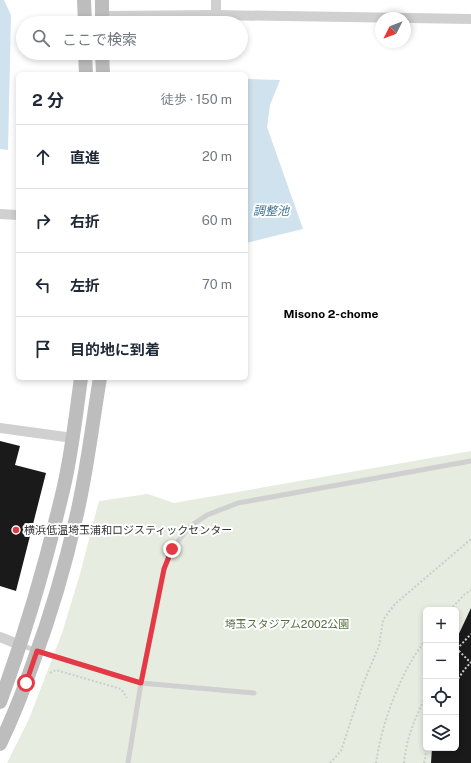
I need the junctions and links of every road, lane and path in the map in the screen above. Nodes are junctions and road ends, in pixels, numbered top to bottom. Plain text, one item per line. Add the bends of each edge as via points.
1 (84, 0) edge
2 (102, 0) edge
3 (216, 0) edge
4 (216, 15) junction
5 (85, 16) edge
6 (102, 16) edge
7 (193, 16) edge
8 (471, 19) edge
9 (85, 60) edge
10 (102, 60) edge
11 (86, 72) edge
12 (103, 72) edge
13 (0, 214) edge
14 (16, 216) edge
15 (81, 380) edge
16 (100, 380) edge
17 (0, 428) edge
18 (73, 438) junction
19 (471, 461) edge
20 (471, 539) edge
21 (471, 590) edge
22 (453, 607) edge
23 (471, 634) edge
24 (0, 638) edge
25 (423, 643) edge
26 (20, 645) junction
27 (459, 646) edge
28 (37, 651) junction
29 (459, 652) edge
30 (471, 662) edge
31 (50, 673) dead end
32 (458, 679) edge
33 (141, 683) junction
34 (254, 693) dead end
35 (127, 698) dead end
36 (0, 702) edge
37 (423, 702) edge
38 (0, 744) edge
39 (426, 751) edge
40 (128, 763) edge
41 (330, 763) edge
42 (376, 763) edge
43 (404, 763) edge
44 (424, 763) edge

1 - 5 street
2 - 6 street
3 - 4 street
4 - 7 street
4 - 8 street
9 - 11 street
10 - 12 street
13 - 14 street
15 - 18 street
16 - 28 street via 76,517 52,608
17 - 18 street
18 - 26 street via 48,553
19 - 33 lane via 238,503 207,515 189,527 172,549 164,569
20 - 41 path via 395,604 383,620 379,646 363,684 341,751
21 - 22 path
23 - 27 path
24 - 26 street
25 - 42 path via 393,697 378,745
26 - 28 lane
26 - 36 street
28 - 33 lane
28 - 38 street
29 - 30 path
30 - 32 path
31 - 35 path via 56,670 121,689
33 - 34 lane
33 - 40 lane
37 - 43 path via 405,748
39 - 44 path

